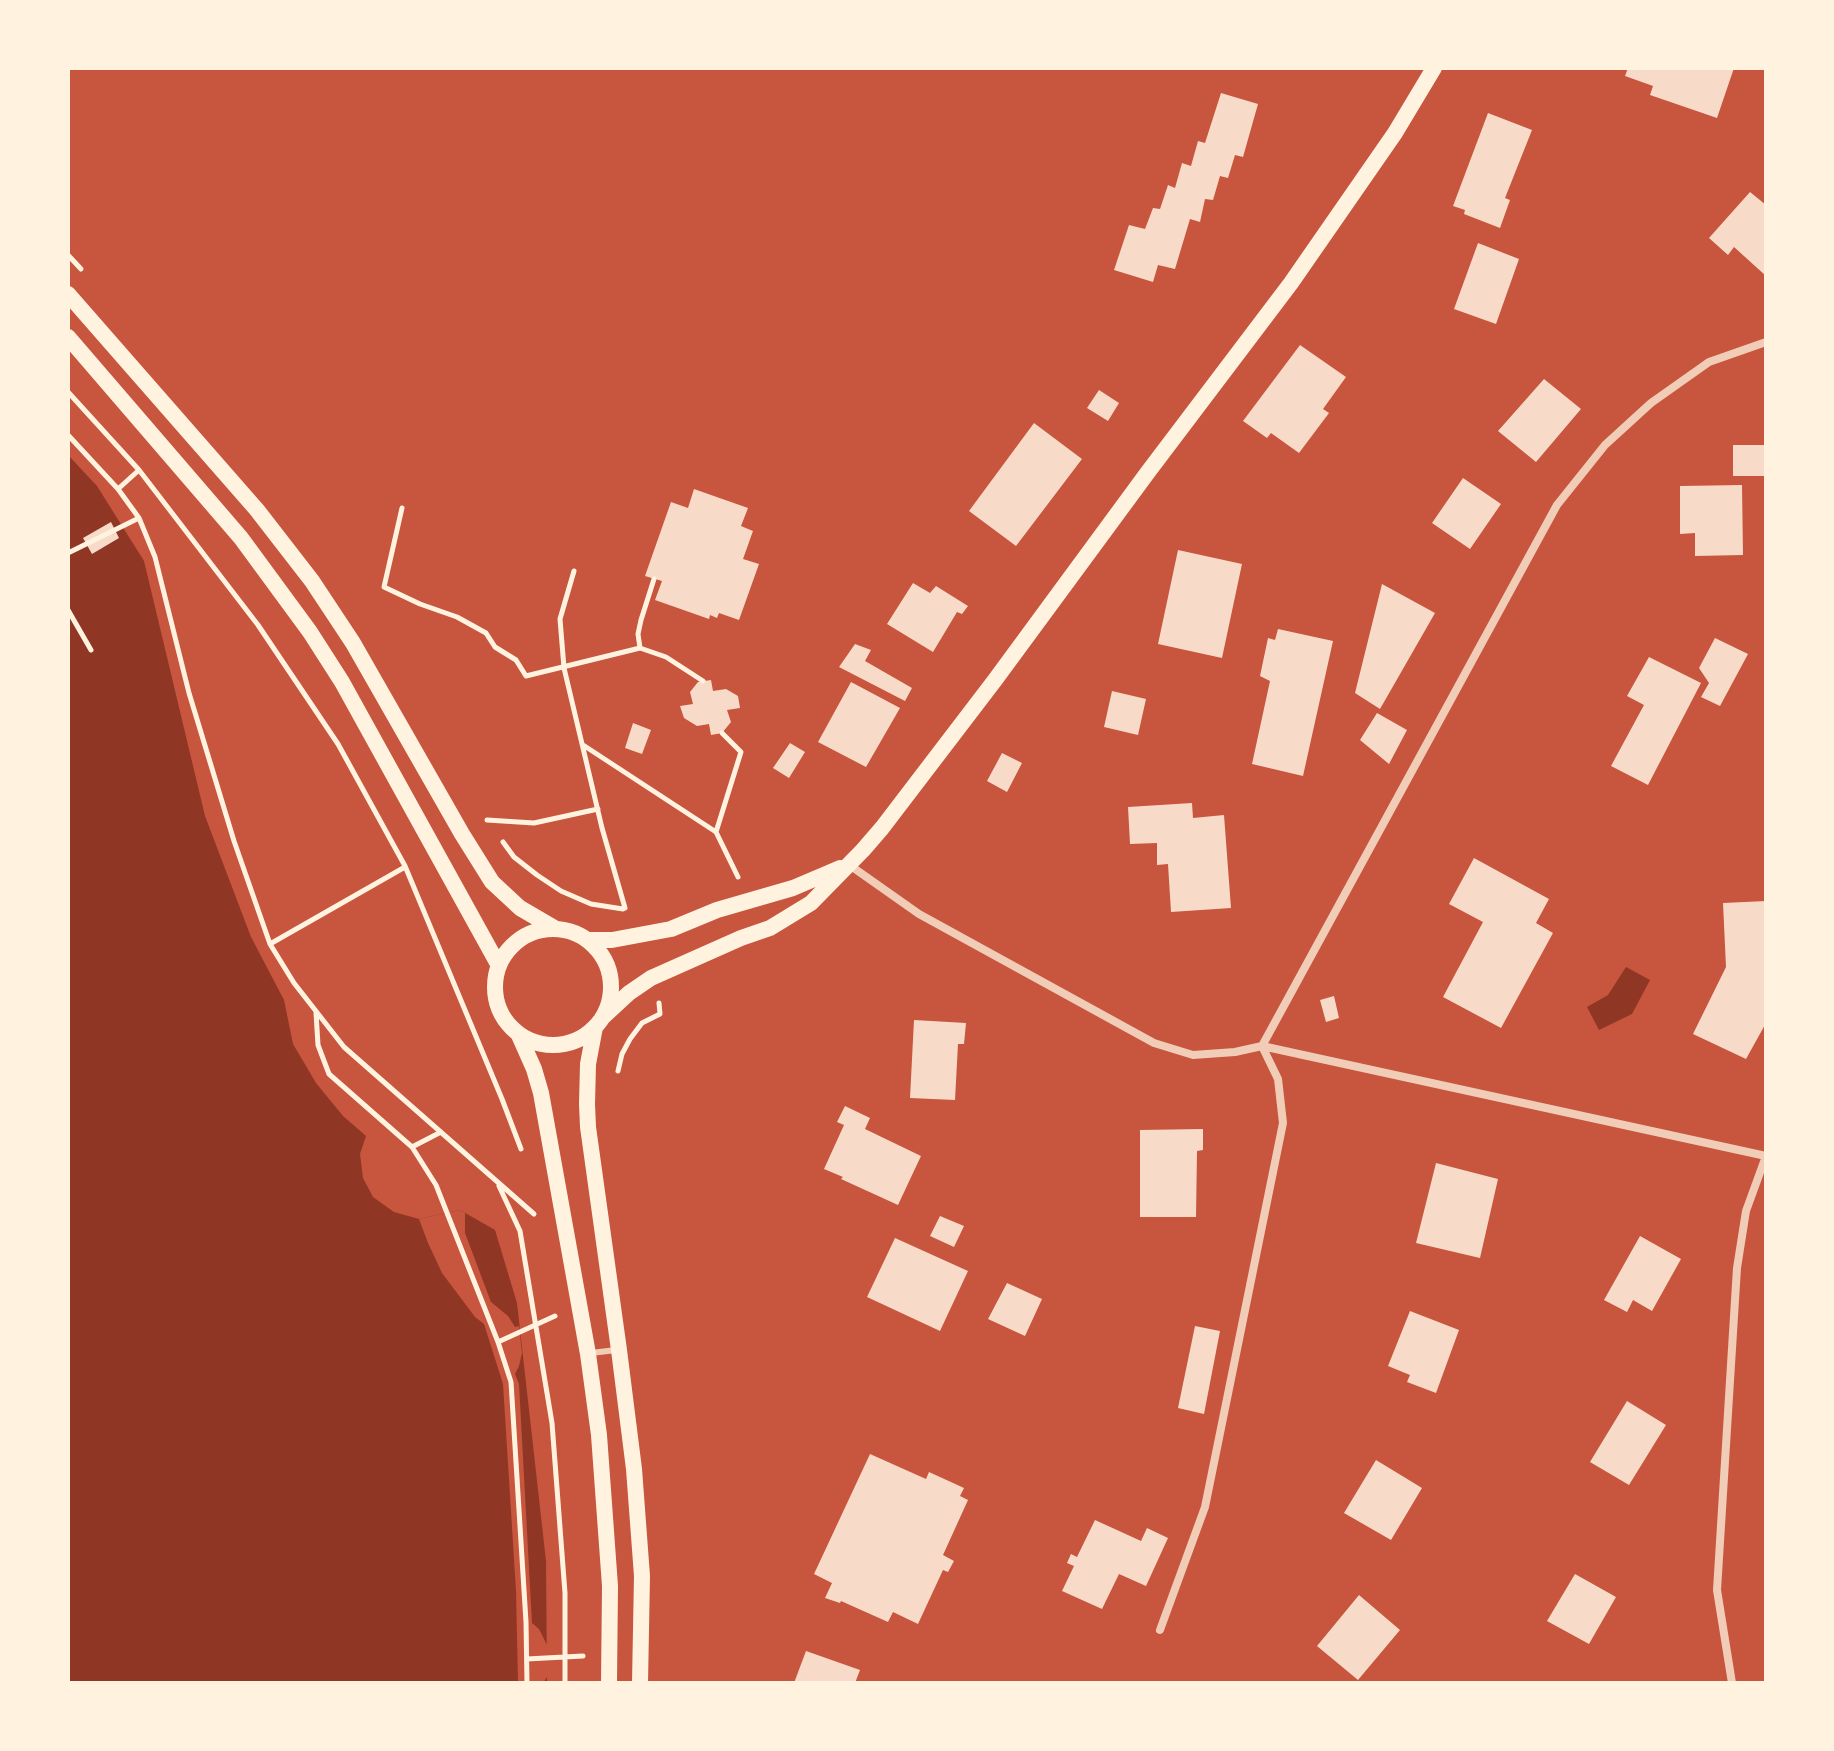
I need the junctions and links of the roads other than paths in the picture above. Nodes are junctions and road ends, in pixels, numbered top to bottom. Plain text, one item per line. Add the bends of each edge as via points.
1 (1434, 68) edge
2 (68, 294) edge
3 (68, 337) edge
4 (1766, 342) edge
5 (848, 864) junction
6 (556, 929) junction
7 (588, 940) junction
8 (499, 966) junction
9 (599, 1023) junction
10 (518, 1033) junction
11 (1262, 1046) junction
12 (1766, 1156) edge
13 (619, 1350) junction
14 (588, 1354) junction
15 (1160, 1630) dead end
16 (609, 1683) edge
17 (640, 1683) edge
18 (1732, 1683) edge

1 - 5 main road via 1291,283 907,796
2 - 6 main road via 257,510 312,581 492,882 520,908
3 - 8 main road via 233,529 310,632
4 - 11 street via 1709,362 1651,403 1605,445 1557,505
5 - 7 main road via 671,929
5 - 9 main road via 811,903 770,928 651,978
5 - 11 street via 919,914 1154,1043 1193,1055
6 - 7 main road
6 - 8 main road via 518,940
7 - 9 main road via 601,955 611,987
8 - 10 main road via 497,1002
9 - 10 main road via 580,1038 553,1045
9 - 13 main road via 588,1064 588,1127
10 - 14 main road via 541,1093
11 - 12 street
11 - 15 street via 1278,1079 1283,1123 1205,1507
12 - 18 street via 1746,1211 1734,1314 1717,1590
13 - 14 lane
13 - 17 main road via 642,1576
14 - 16 main road via 610,1586

